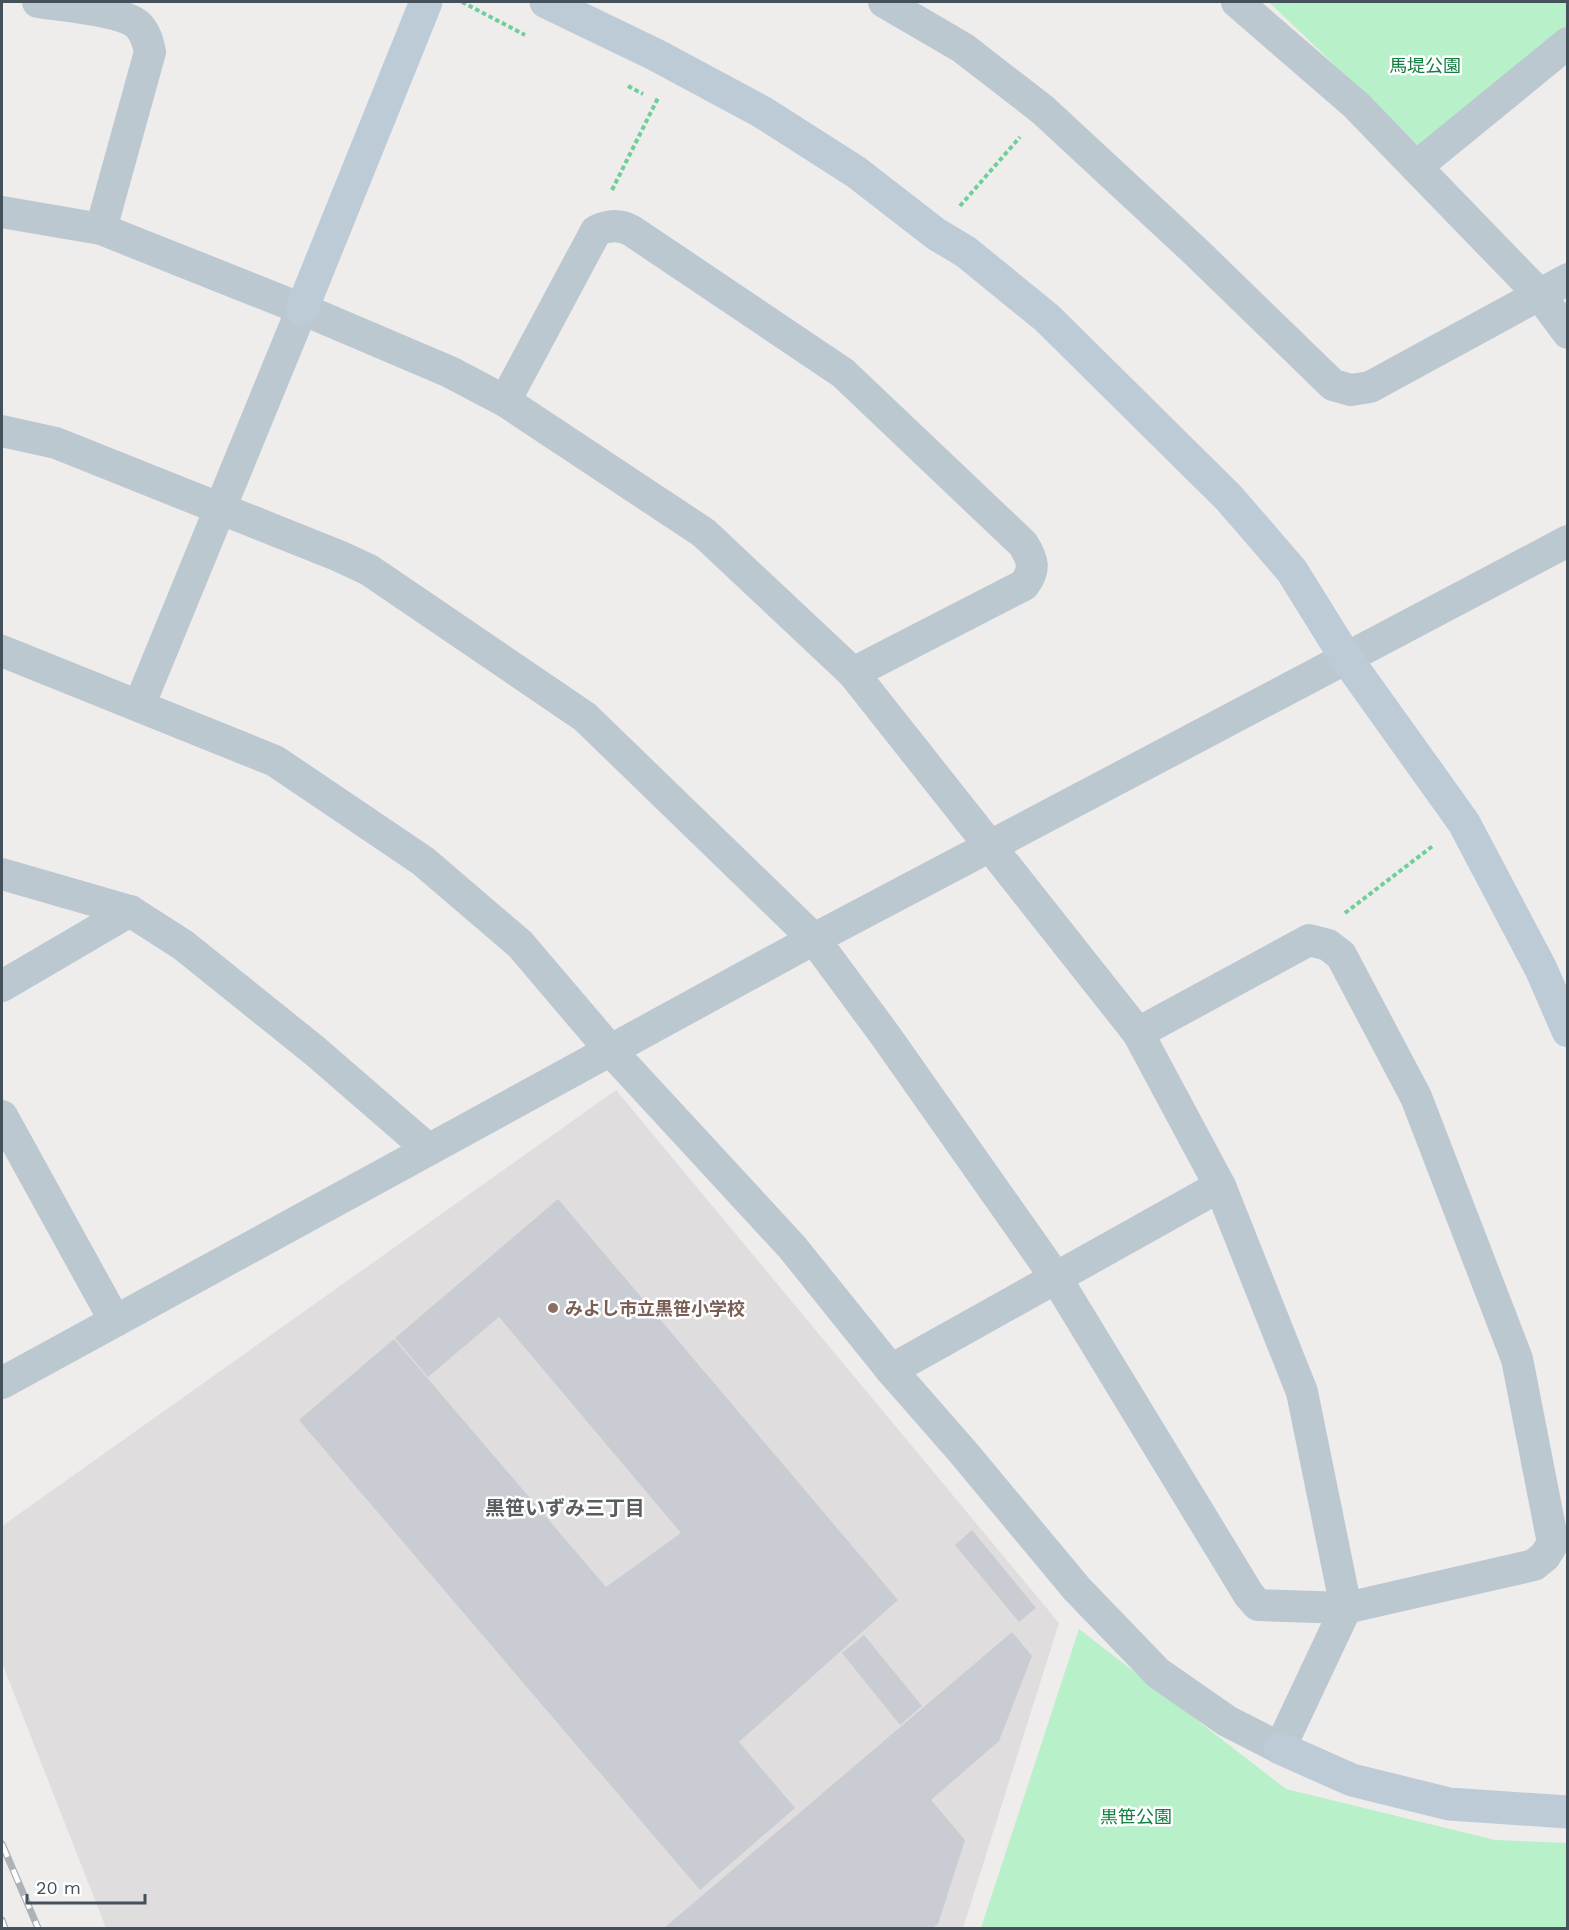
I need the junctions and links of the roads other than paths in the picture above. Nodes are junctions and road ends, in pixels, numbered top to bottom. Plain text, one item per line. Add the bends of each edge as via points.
1 (38, 2) edge
2 (426, 2) edge
3 (546, 2) edge
4 (884, 2) edge
5 (1237, 2) edge
6 (1568, 43) edge
7 (1416, 167) junction
8 (2, 212) edge
9 (101, 229) junction
10 (1568, 279) edge
11 (1539, 294) junction
12 (302, 309) junction
13 (1568, 333) edge
14 (506, 401) junction
15 (2, 431) edge
16 (219, 510) junction
17 (1568, 541) edge
18 (2, 651) edge
19 (1346, 658) junction
20 (853, 673) junction
21 (139, 706) junction
22 (989, 847) junction
23 (2, 874) edge
24 (130, 911) junction
25 (814, 939) junction
26 (2, 986) edge
27 (1568, 1031) edge
28 (1138, 1033) junction
29 (611, 1051) junction
30 (2, 1116) edge
31 (428, 1149) junction
32 (1220, 1186) junction
33 (1056, 1278) junction
34 (115, 1321) junction
35 (891, 1371) junction
36 (2, 1383) edge
37 (1346, 1608) junction
38 (1280, 1748) junction
39 (1568, 1812) edge

1 - 9 street via 125,17 138,24 146,36 150,52
2 - 12 street
3 - 19 street via 762,112 856,172 936,234 966,252 1047,318 1228,498 1292,570
4 - 11 street via 963,48 1043,110 1194,249 1333,385 1352,390 1370,387
5 - 7 street via 1348,97
6 - 7 street
7 - 11 street
8 - 9 street
9 - 12 street
10 - 11 street
11 - 13 street
12 - 14 street via 450,372
12 - 16 street
14 - 20 street via 704,533
14 - 20 street via 596,231 604,227 624,226 843,373 1023,544 1033,561 1032,575 1024,585
15 - 16 street via 56,443
16 - 21 street
16 - 25 street via 369,570 585,717
17 - 19 street
18 - 21 street
19 - 22 street
19 - 27 street via 1464,823 1541,969
20 - 22 street
21 - 29 street via 275,761 423,861 520,944
22 - 25 street
22 - 28 street
23 - 24 street
24 - 26 street
24 - 31 street via 183,945 280,1022
25 - 29 street
25 - 33 street
28 - 32 street
28 - 37 street via 1309,940 1328,945 1341,955 1416,1097 1517,1359 1553,1543 1545,1556 1534,1565
29 - 31 street
29 - 35 street via 792,1247
30 - 34 street
31 - 34 street
32 - 33 street
32 - 37 street via 1302,1392
33 - 35 street
33 - 37 street via 1249,1595 1258,1605
34 - 36 street
35 - 38 street via 1077,1589 1158,1673 1227,1721
37 - 38 street
38 - 39 street via 1352,1780 1449,1804

